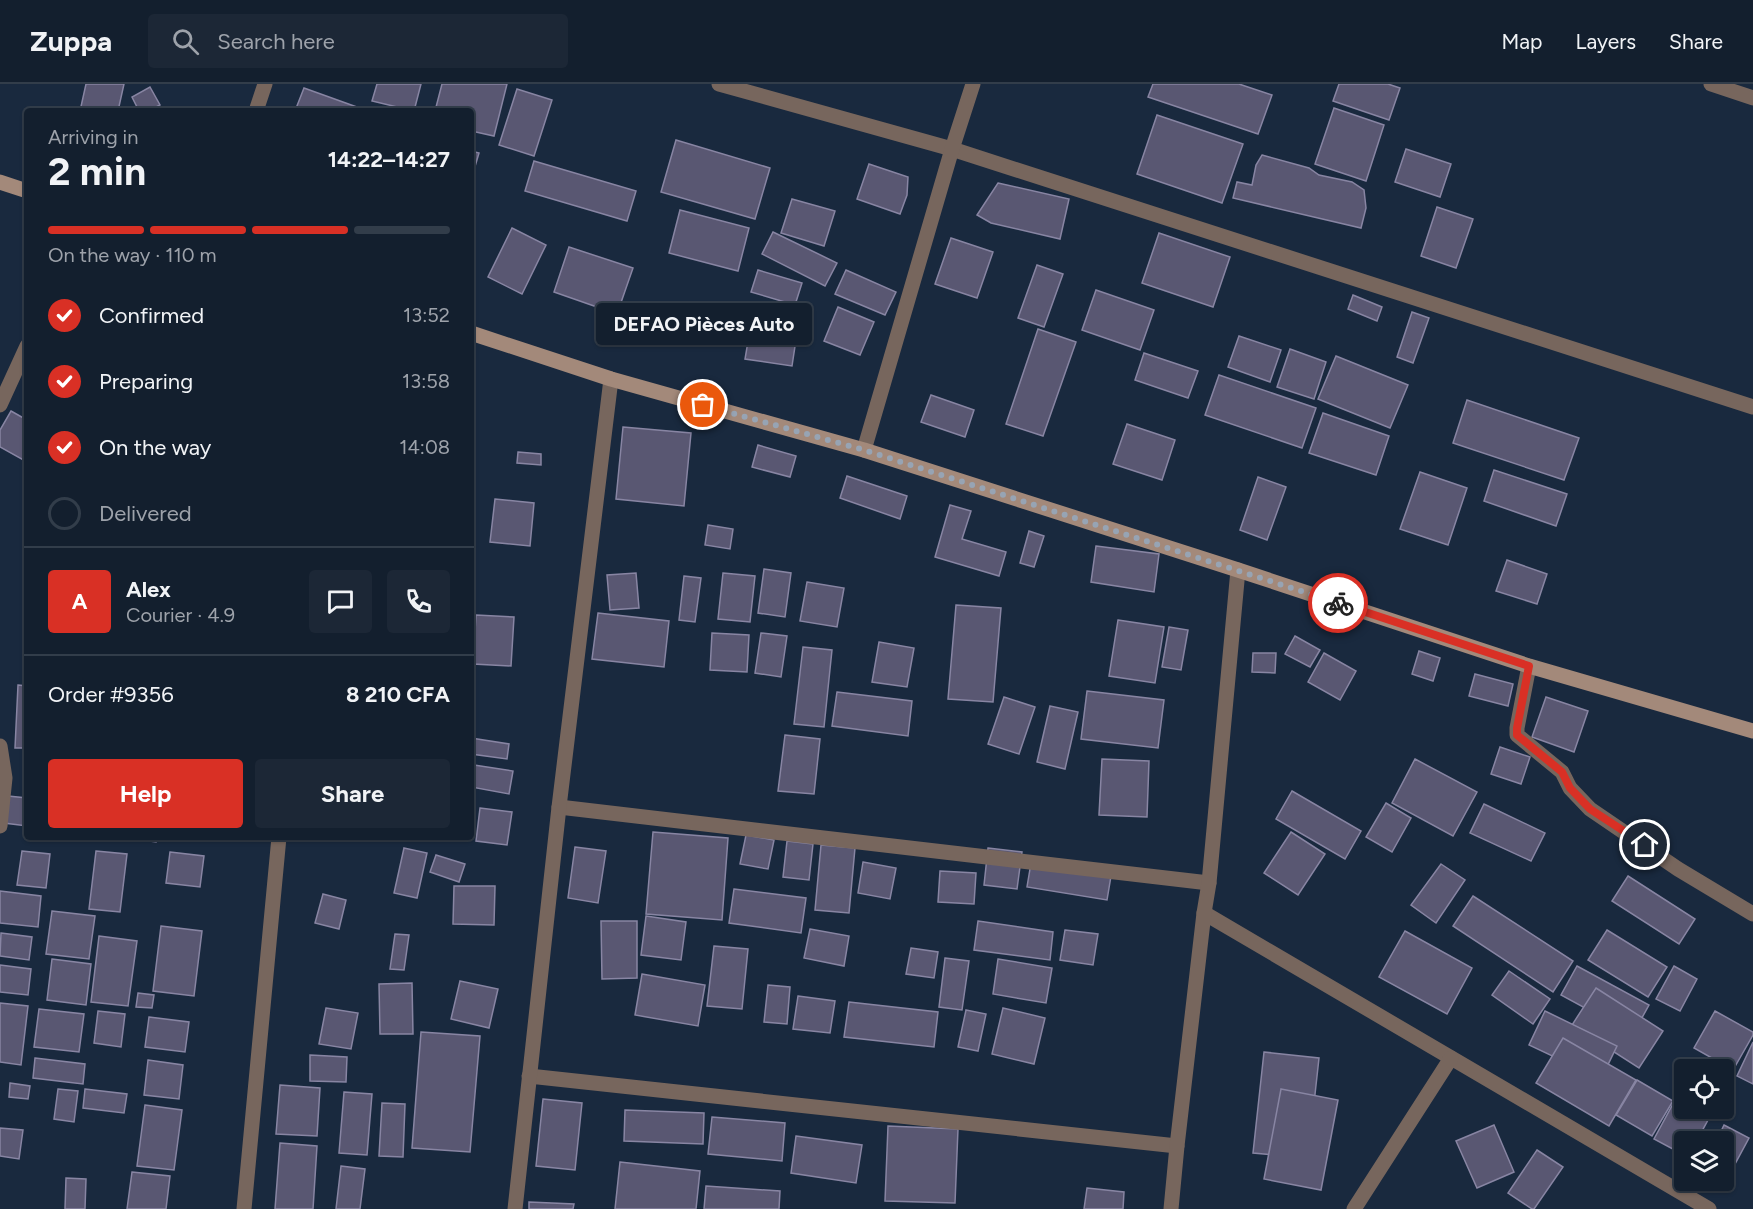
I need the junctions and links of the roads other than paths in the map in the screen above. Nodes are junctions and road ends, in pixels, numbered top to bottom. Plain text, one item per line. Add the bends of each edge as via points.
1 (265, 84) edge
2 (718, 84) edge
3 (973, 84) edge
4 (1711, 84) edge
5 (1753, 98) edge
6 (257, 108) edge
7 (952, 149) junction
8 (0, 182) edge
9 (24, 190) edge
10 (474, 334) edge
11 (24, 353) edge
12 (611, 379) junction
13 (0, 405) edge
14 (1753, 406) edge
15 (864, 450) junction
16 (1238, 570) junction
17 (1529, 666) junction
18 (1753, 731) edge
19 (0, 746) edge
20 (2, 777) edge
21 (559, 807) junction
22 (0, 826) edge
23 (279, 840) edge
24 (1209, 883) junction
25 (1204, 913) junction
26 (1753, 914) edge
27 (1451, 1058) junction
28 (529, 1076) junction
29 (1177, 1146) junction
30 (1693, 1205) edge
31 (244, 1209) edge
32 (515, 1209) edge
33 (1171, 1209) edge
34 (1354, 1209) edge
35 (1709, 1209) edge

1 - 6 street
2 - 7 street
3 - 7 street
4 - 5 street
7 - 14 street
7 - 15 street
8 - 9 street
10 - 12 street
11 - 13 street
12 - 15 street
12 - 21 street
15 - 16 street
16 - 17 street
16 - 24 street
17 - 18 street
17 - 26 street via 1517,735 1562,772 1570,788 1590,809
19 - 20 street
20 - 22 street
21 - 24 street
21 - 28 street
23 - 31 street
24 - 25 street
25 - 27 street
25 - 29 street
27 - 30 street
27 - 34 street
28 - 29 street
28 - 32 street
29 - 33 street
30 - 35 street

